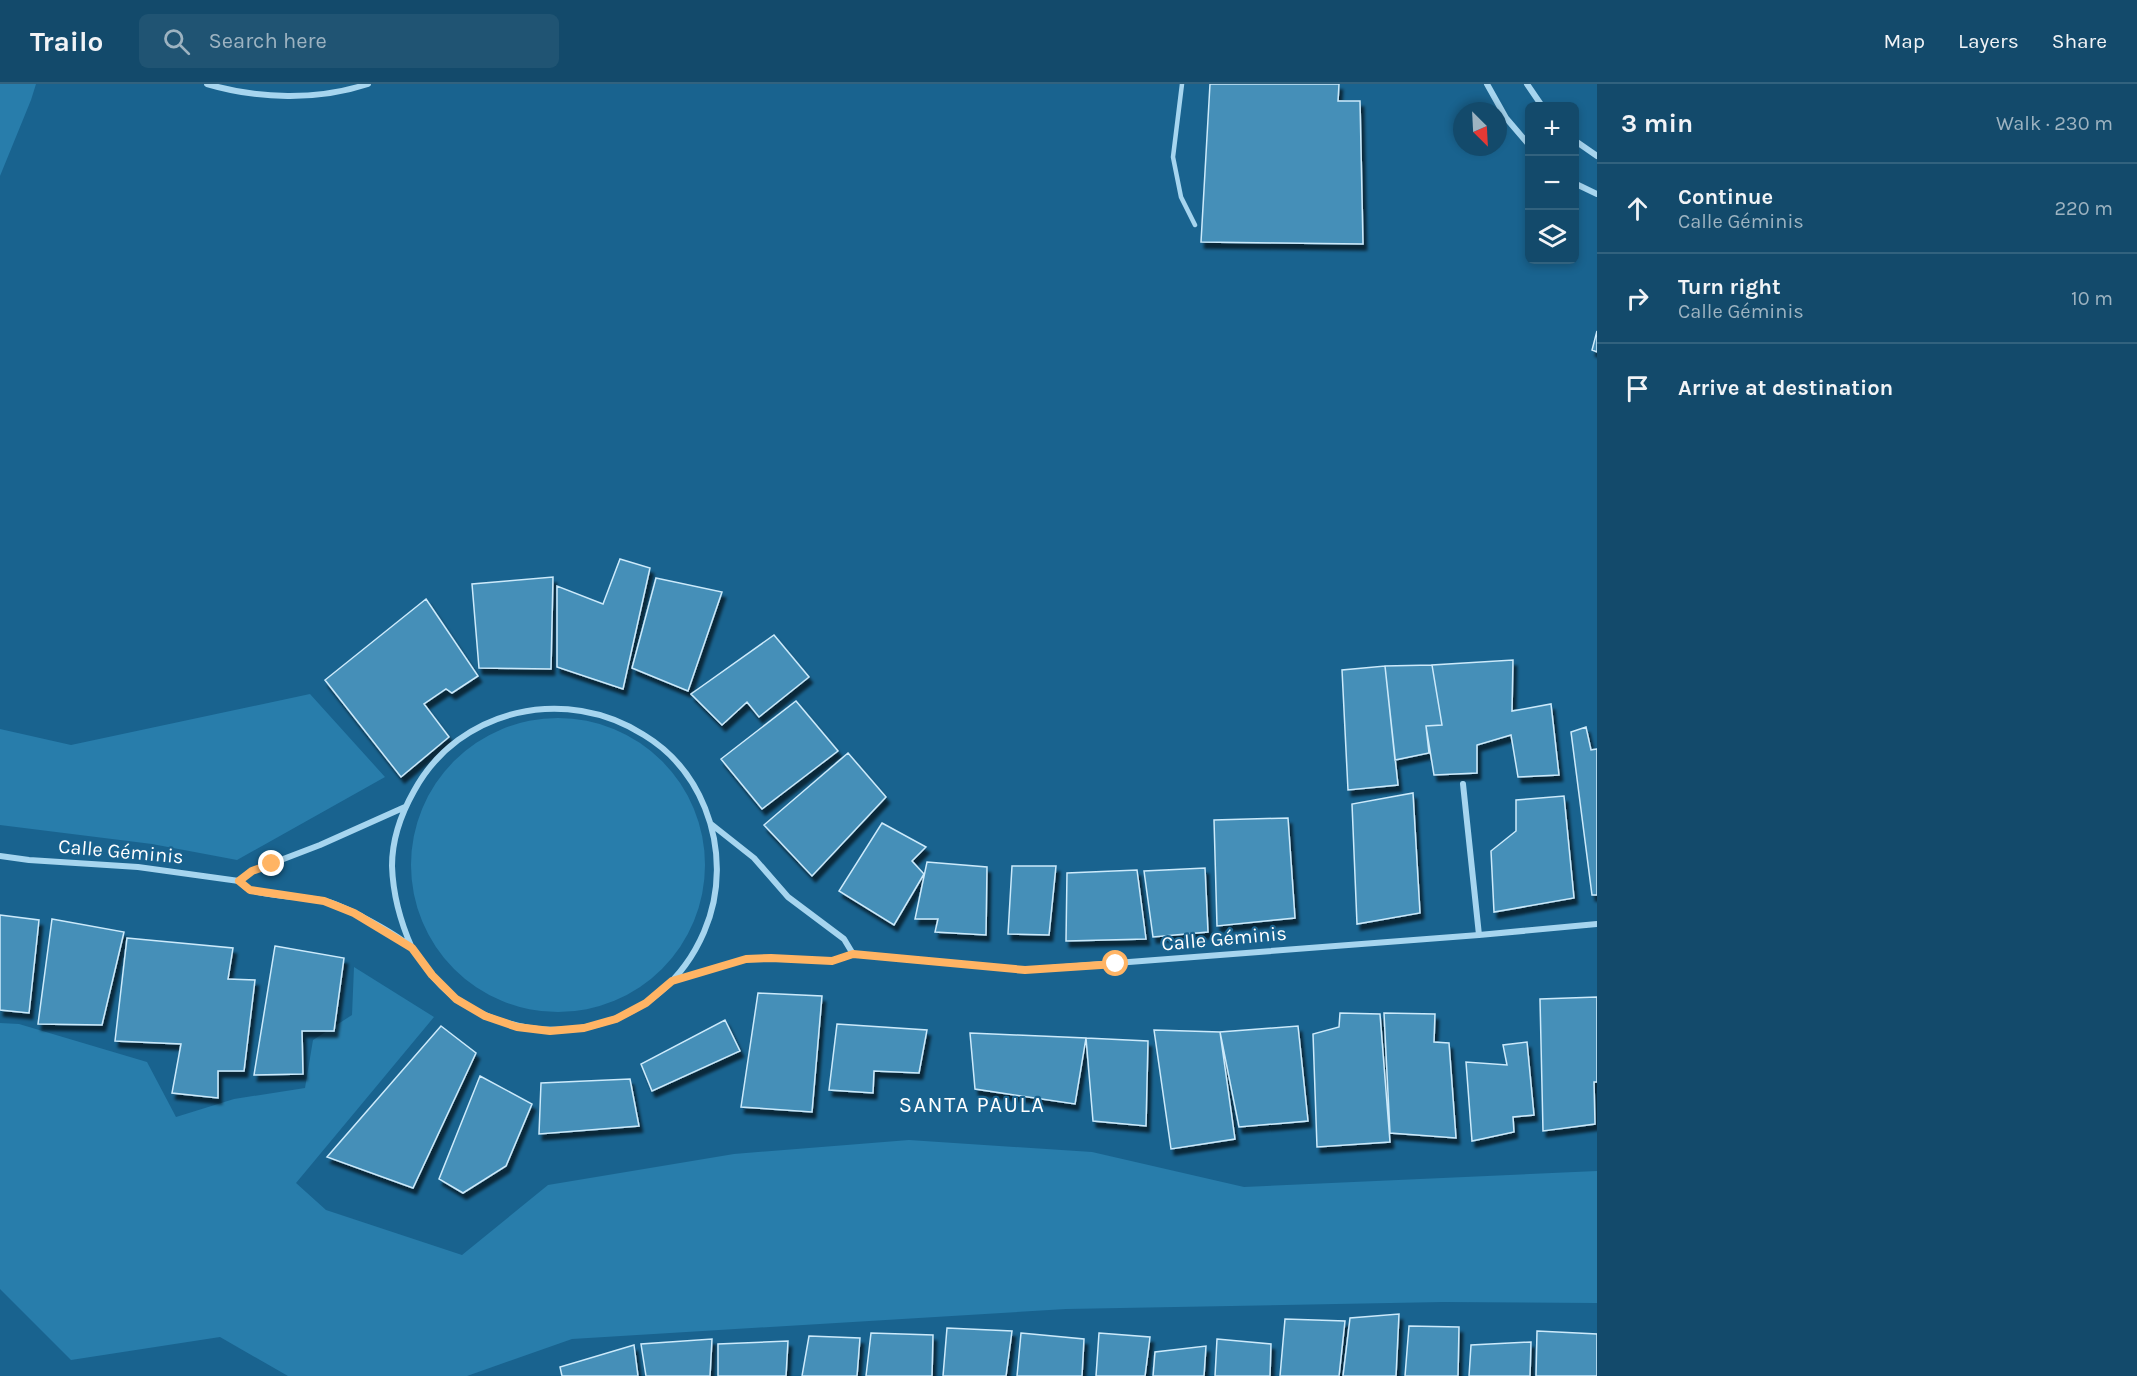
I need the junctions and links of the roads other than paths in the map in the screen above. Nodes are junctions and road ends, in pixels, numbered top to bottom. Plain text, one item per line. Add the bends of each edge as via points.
1 (207, 84) edge
2 (368, 84) edge
3 (1182, 84) edge
4 (1487, 84) edge
5 (1527, 84) edge
6 (1539, 102) edge
7 (1525, 140) edge
8 (1579, 143) edge
9 (1597, 156) edge
10 (1579, 185) edge
11 (1597, 194) edge
12 (1195, 225) dead end
13 (1463, 784) dead end
14 (405, 807) junction
15 (711, 824) junction
16 (0, 856) edge
17 (239, 881) junction
18 (1597, 924) edge
19 (1479, 935) junction
20 (412, 948) junction
21 (853, 954) junction
22 (672, 981) junction

1 - 2 street via 310,96
3 - 12 lane via 1173,157 1181,196
4 - 7 street via 1506,118
5 - 6 street
8 - 9 street
10 - 11 street
13 - 19 street
14 - 15 street, Calle Géminis via 421,778 469,732 499,717 531,709 565,708 597,713 628,724 656,742 680,765 699,793
14 - 17 street via 252,871
14 - 20 street, Calle Géminis via 392,863 400,921
15 - 21 street via 754,858 788,897 844,939
15 - 22 street, Calle Géminis via 717,872 710,919 688,962
16 - 17 street, Calle Géminis via 138,867
17 - 20 street, Calle Géminis via 250,890 324,901 354,913
18 - 19 street, Calle Géminis
19 - 21 street, Calle Géminis via 1025,970
20 - 22 street, Calle Géminis via 456,999 485,1016 517,1027 550,1031 584,1028 616,1019 646,1003
21 - 22 street, Calle Géminis via 832,961 746,959

